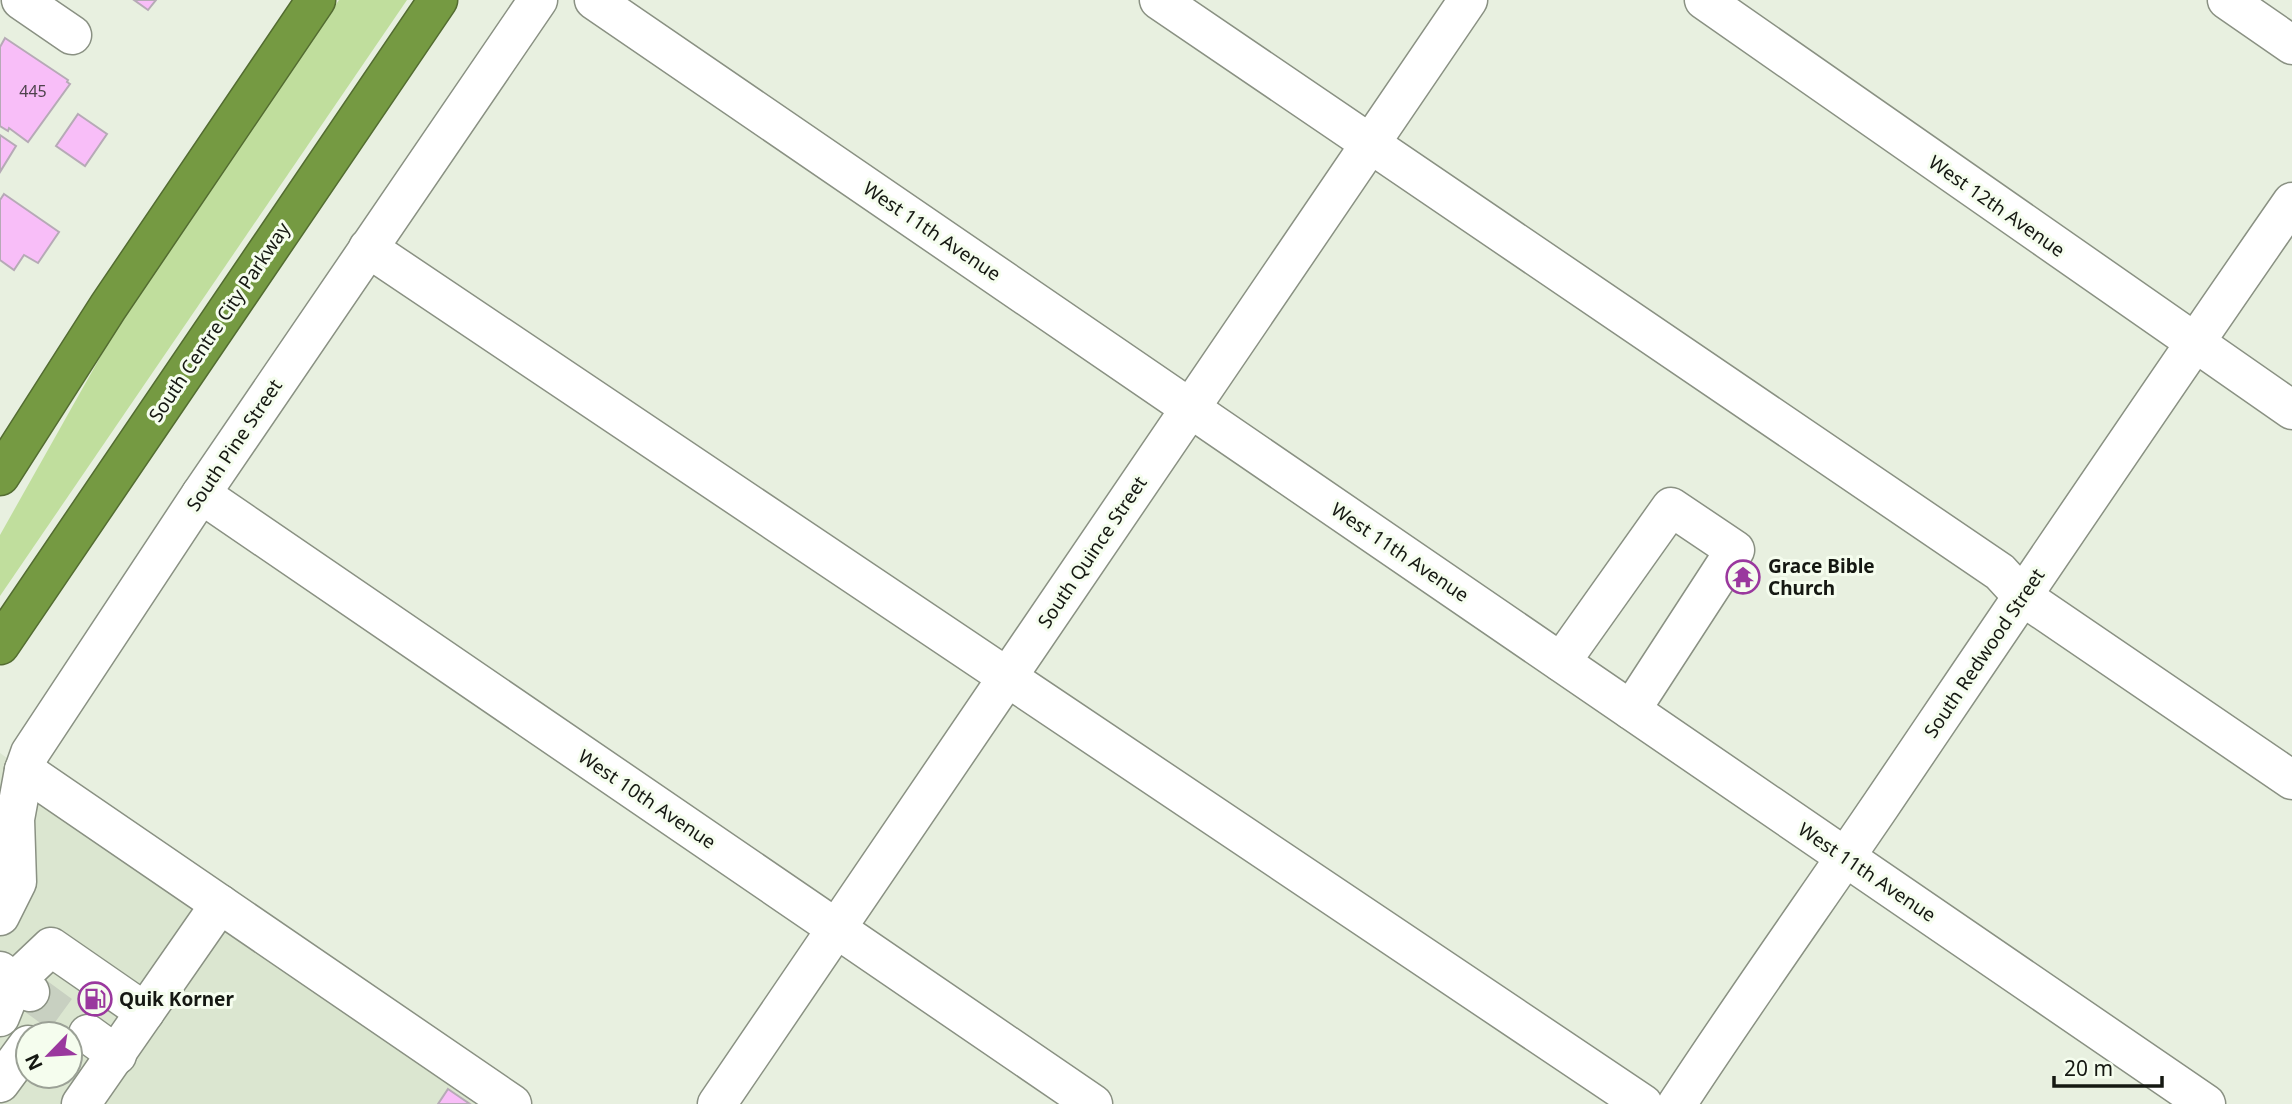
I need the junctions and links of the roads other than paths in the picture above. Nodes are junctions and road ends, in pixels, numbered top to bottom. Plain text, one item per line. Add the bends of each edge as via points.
1 (21, 0) edge
2 (316, 0) edge
3 (438, 0) edge
4 (538, 0) edge
5 (594, 0) edge
6 (1159, 0) edge
7 (1468, 0) edge
8 (1704, 0) edge
9 (2227, 0) edge
10 (72, 35) dead end
11 (2292, 45) edge
12 (1371, 142) junction
13 (2292, 202) edge
14 (368, 248) junction
15 (2194, 343) junction
16 (1190, 408) junction
17 (2292, 410) edge
18 (0, 476) edge
19 (201, 494) junction
20 (2022, 596) junction
21 (0, 645) edge
22 (1561, 662) junction
23 (1008, 676) junction
24 (1631, 710) junction
25 (24, 769) junction
26 (2292, 780) edge
27 (1845, 857) junction
28 (220, 904) junction
29 (0, 916) edge
30 (836, 928) junction
31 (15, 982) edge
32 (145, 1012) junction
33 (0, 1019) edge
34 (14, 1031) tunnel mouth
35 (14, 1063) edge
36 (84, 1081) edge
37 (0, 1083) edge
38 (512, 1104) edge
39 (717, 1104) edge
40 (1093, 1104) edge
41 (1643, 1104) edge
42 (1676, 1104) edge
43 (2206, 1104) edge

1 - 10 street
2 - 18 highway
3 - 21 highway, South Centre City Parkway
4 - 14 street, South Pine Street
5 - 16 street, West 11th Avenue
6 - 12 street
7 - 12 street, South Quince Street
8 - 15 street, West 12th Avenue
9 - 11 street
12 - 16 street, South Quince Street
12 - 20 street via 2000,572
13 - 15 street, South Redwood Street
14 - 19 street, South Pine Street
14 - 23 street
15 - 17 street, West 12th Avenue
15 - 20 street, South Redwood Street
16 - 22 street, West 11th Avenue
16 - 23 street, South Quince Street
19 - 25 street, South Pine Street via 30,753
19 - 30 street, West 10th Avenue
20 - 26 street
20 - 27 street, South Redwood Street
22 - 24 street, West 11th Avenue
22 - 24 street via 1671,507 1735,550
23 - 30 street, South Quince Street
23 - 41 street
24 - 27 street, West 11th Avenue
25 - 28 street
25 - 29 street, South Pine Street via 15,819 17,882
27 - 42 street, South Redwood Street
27 - 43 street, West 11th Avenue
28 - 32 street
28 - 38 street
30 - 39 street, South Quince Street
30 - 40 street, West 10th Avenue
31 - 32 street via 51,947
31 - 33 street
32 - 36 street via 102,1044
33 - 34 street
35 - 37 street

